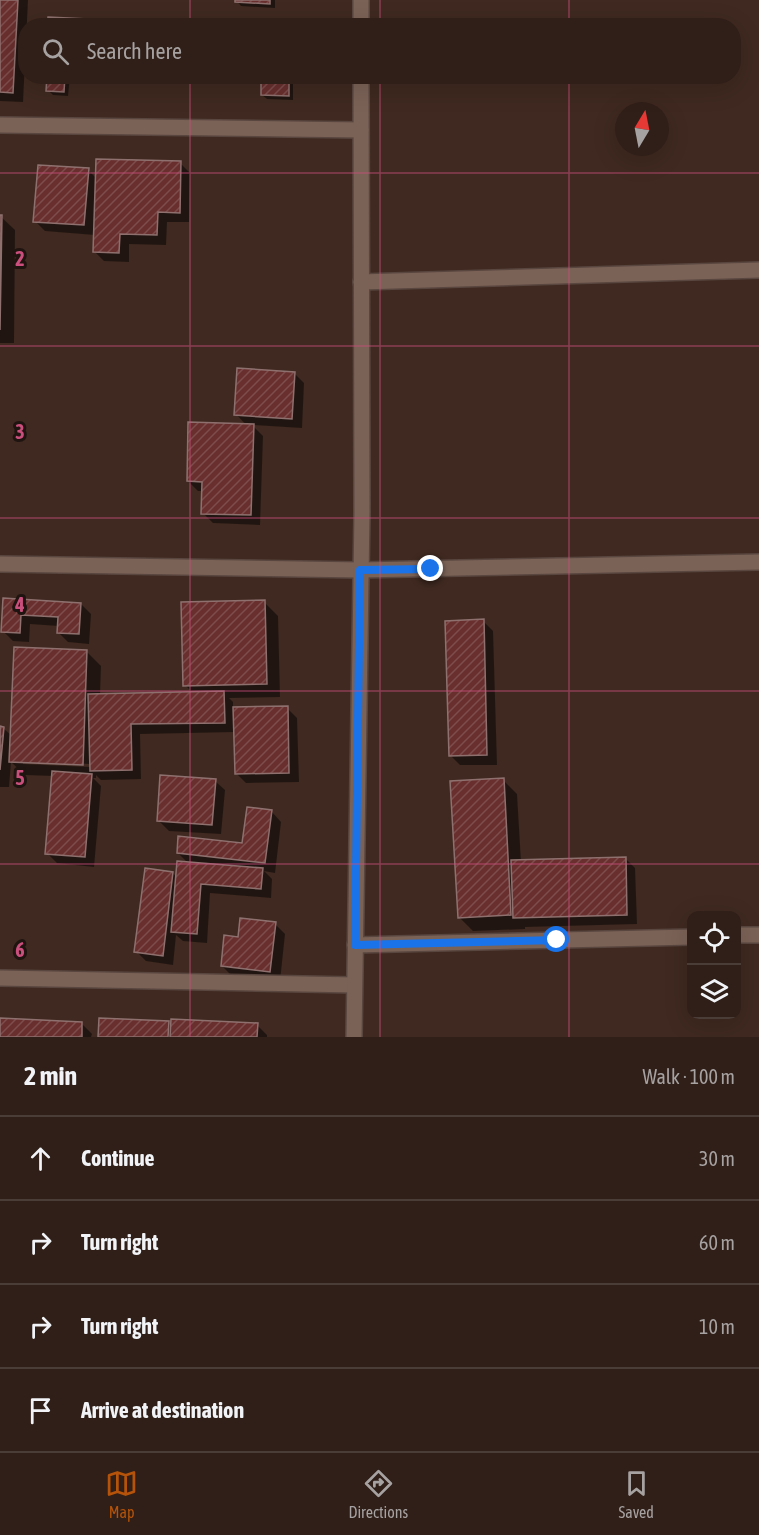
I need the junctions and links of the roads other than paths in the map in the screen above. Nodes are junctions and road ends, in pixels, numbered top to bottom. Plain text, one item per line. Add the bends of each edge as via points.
1 (361, 0) edge
2 (361, 18) edge
3 (361, 84) edge
4 (0, 125) edge
5 (361, 130) junction
6 (759, 270) edge
7 (361, 282) junction
8 (759, 562) edge
9 (0, 564) edge
10 (360, 570) junction
11 (741, 935) edge
12 (759, 935) edge
13 (687, 937) edge
14 (355, 945) junction
15 (0, 978) edge
16 (354, 985) junction
17 (354, 1037) edge

1 - 2 street
3 - 5 street
4 - 5 street
5 - 7 street
6 - 7 street
7 - 10 street
8 - 10 street
9 - 10 street
10 - 14 street
11 - 12 street
13 - 14 street
14 - 16 street
15 - 16 street
16 - 17 street

